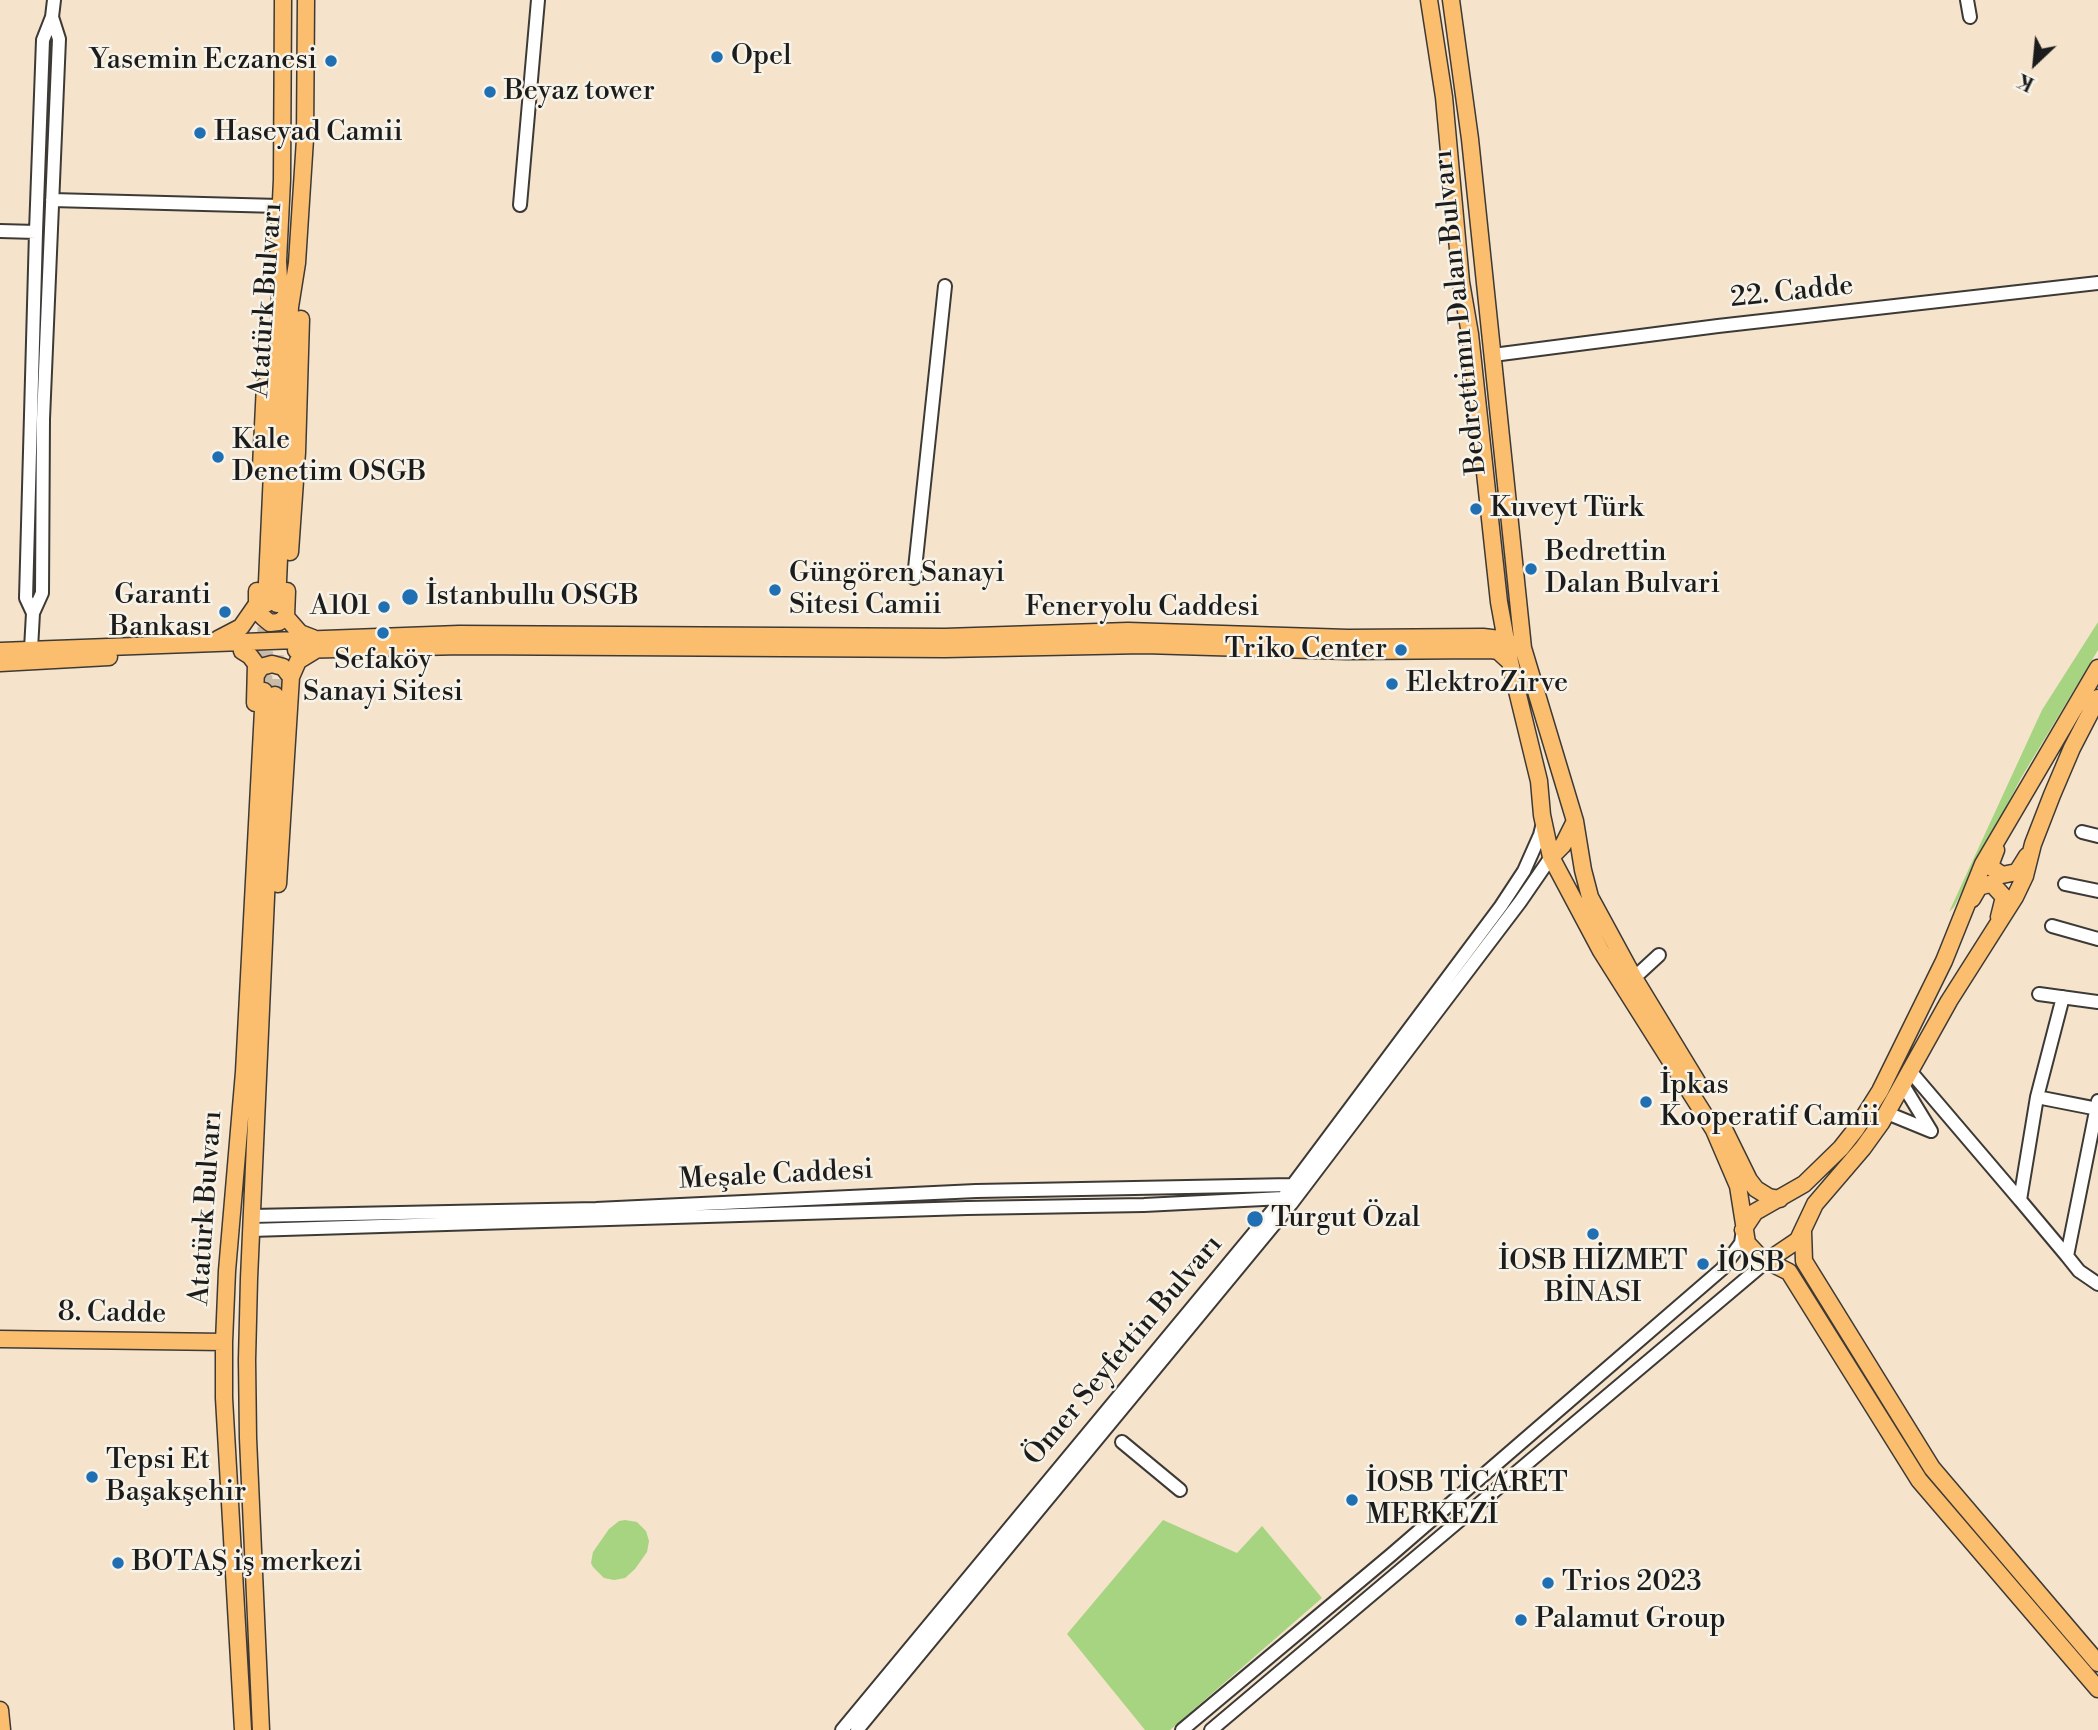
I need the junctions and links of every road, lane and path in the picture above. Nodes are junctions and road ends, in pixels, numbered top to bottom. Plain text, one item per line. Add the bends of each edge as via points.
1 (54, 0) edge
2 (283, 0) edge
3 (306, 0) edge
4 (538, 0) edge
5 (1429, 0) edge
6 (1451, 0) edge
7 (1967, 0) edge
8 (52, 16) junction
9 (1970, 18) dead end
10 (52, 200) junction
11 (520, 205) dead end
12 (279, 206) junction
13 (0, 231) edge
14 (36, 232) junction
15 (2098, 283) edge
16 (945, 286) dead end
17 (1493, 355) junction
18 (914, 578) dead end
19 (1499, 602) junction
20 (272, 607) junction
21 (33, 613) junction
22 (1479, 636) junction
23 (213, 642) junction
24 (1507, 642) junction
25 (316, 644) junction
26 (1523, 648) junction
27 (31, 649) junction
28 (0, 651) edge
29 (242, 651) junction
30 (1510, 662) junction
31 (0, 663) edge
32 (2098, 668) edge
33 (256, 675) junction
34 (291, 677) junction
35 (2098, 698) edge
36 (1561, 775) junction
37 (1540, 789) junction
38 (1544, 819) junction
39 (1575, 821) junction
40 (2006, 829) junction
41 (2082, 832) dead end
42 (2098, 836) edge
43 (2033, 844) junction
44 (1551, 857) junction
45 (2065, 884) dead end
46 (2098, 891) edge
47 (1965, 912) junction
48 (2052, 926) dead end
49 (1995, 929) junction
50 (2098, 939) edge
51 (1659, 955) dead end
52 (1634, 978) junction
53 (2039, 994) dead end
54 (2063, 997) junction
55 (2098, 1002) edge
56 (261, 1034) junction
57 (244, 1073) junction
58 (1907, 1078) junction
59 (2036, 1097) junction
60 (2098, 1106) edge
61 (1887, 1113) junction
62 (1297, 1187) junction
63 (1780, 1199) junction
64 (2020, 1200) junction
65 (1287, 1201) junction
66 (232, 1213) junction
67 (251, 1223) junction
68 (1744, 1230) junction
69 (1803, 1231) junction
70 (2067, 1256) junction
71 (1767, 1261) junction
72 (2098, 1284) edge
73 (0, 1339) edge
74 (224, 1342) junction
75 (1122, 1442) dead end
76 (1180, 1490) dead end
77 (2098, 1663) edge
78 (2098, 1689) edge
79 (0, 1710) edge
80 (2, 1730) edge
81 (243, 1730) edge
82 (261, 1730) edge
83 (842, 1730) edge
84 (857, 1730) edge
85 (1182, 1730) edge
86 (1211, 1730) edge

1 - 8 street
2 - 12 main road, Atatürk Bulvarı
3 - 20 main road, Atatürk Bulvarı via 305,139 297,262 301,313 297,452
4 - 11 street
5 - 19 main road, Bedrettimn Dalan Bulvarı via 1444,97
6 - 17 main road, Bedrettimn Dalan Bulvarı
7 - 9 street
8 - 10 street via 59,39
8 - 14 street via 43,40
10 - 12 street
10 - 21 street via 42,593
12 - 20 main road, Atatürk Bulvarı via 262,428
13 - 14 street
14 - 21 street via 26,598
15 - 17 street, 22. Cadde
16 - 18 street
17 - 26 main road, Bedrettimn Dalan Bulvarı
19 - 22 main road via 1500,615 1488,632
19 - 24 main road, Bedrettimn Dalan Bulvarı
20 - 23 main road
20 - 25 main road
21 - 27 street
22 - 24 main road, Feneryolu Caddesi
22 - 25 main road, Feneryolu Caddesi via 1348,638 1128,631 945,637 526,630
23 - 25 main road, Feneryolu Caddesi
23 - 27 main road, Feneryolu Caddesi
24 - 26 main road, Feneryolu Caddesi
24 - 30 main road, Bedrettimn Dalan Bulvarı
25 - 29 main road, Feneryolu Caddesi
25 - 30 main road, Feneryolu Caddesi via 1491,650
25 - 34 main road via 298,661
26 - 36 main road, Bedrettimn Dalan Bulvarı
27 - 28 main road, Feneryolu Caddesi
29 - 31 main road, Feneryolu Caddesi
29 - 33 main road via 255,660
30 - 37 main road, Bedrettimn Dalan Bulvarı
32 - 40 main road
33 - 34 main road via 261,667 272,664 283,667
33 - 57 main road via 239,1015
34 - 56 main road via 271,981
35 - 43 main road
36 - 37 main road via 1554,793
36 - 39 main road, Bedrettimn Dalan Bulvarı
37 - 38 main road, Bedrettimn Dalan Bulvarı
38 - 39 main road via 1557,807 1566,807
38 - 44 main road, Bedrettimn Dalan Bulvarı
38 - 62 street, Ömer Seyfettin Bulvarı via 1524,871 1502,906
39 - 44 main road
39 - 52 main road, Bedrettimn Dalan Bulvarı via 1590,897
40 - 43 main road via 1991,863 1996,872 2017,872
40 - 47 main road via 1983,864
41 - 42 street
43 - 49 main road via 2021,886
44 - 62 street, Ömer Seyfettin Bulvarı
44 - 68 main road, Bedrettimn Dalan Bulvarı via 1601,951 1714,1130 1738,1186
45 - 46 street
47 - 49 main road via 1979,887 1994,886 2004,905
47 - 63 main road via 1880,1091 1856,1129 1804,1184
48 - 50 street
49 - 58 main road
51 - 52 street
52 - 63 main road, Bedrettimn Dalan Bulvarı via 1707,1098 1749,1180 1762,1193
53 - 54 street
54 - 55 street
54 - 59 street
56 - 57 main road, Atatürk Bulvarı via 269,693
56 - 67 main road, Atatürk Bulvarı
57 - 66 main road, Atatürk Bulvarı
58 - 61 main road
58 - 61 street via 1931,1131
58 - 64 street
59 - 60 street
59 - 64 street
60 - 70 street
61 - 69 main road via 1815,1204
62 - 65 street, Ömer Seyfettin Bulvarı
62 - 67 street, Meşale Caddesi via 976,1191
63 - 68 main road via 1755,1212
64 - 70 street
65 - 67 street, Meşale Caddesi
65 - 83 street, Ömer Seyfettin Bulvarı
65 - 84 street, Ömer Seyfettin Bulvarı
66 - 67 main road
66 - 74 main road, Atatürk Bulvarı
67 - 82 main road, Atatürk Bulvarı via 247,1438
68 - 71 main road via 1750,1247
68 - 85 street via 1741,1243 1722,1269
69 - 71 main road via 1798,1240
69 - 77 main road via 1804,1261 1932,1468
70 - 72 street
71 - 78 main road via 1789,1272 1919,1480
71 - 86 street
73 - 74 main road, 8. Cadde
74 - 81 main road, Atatürk Bulvarı
75 - 76 street
79 - 80 main road

